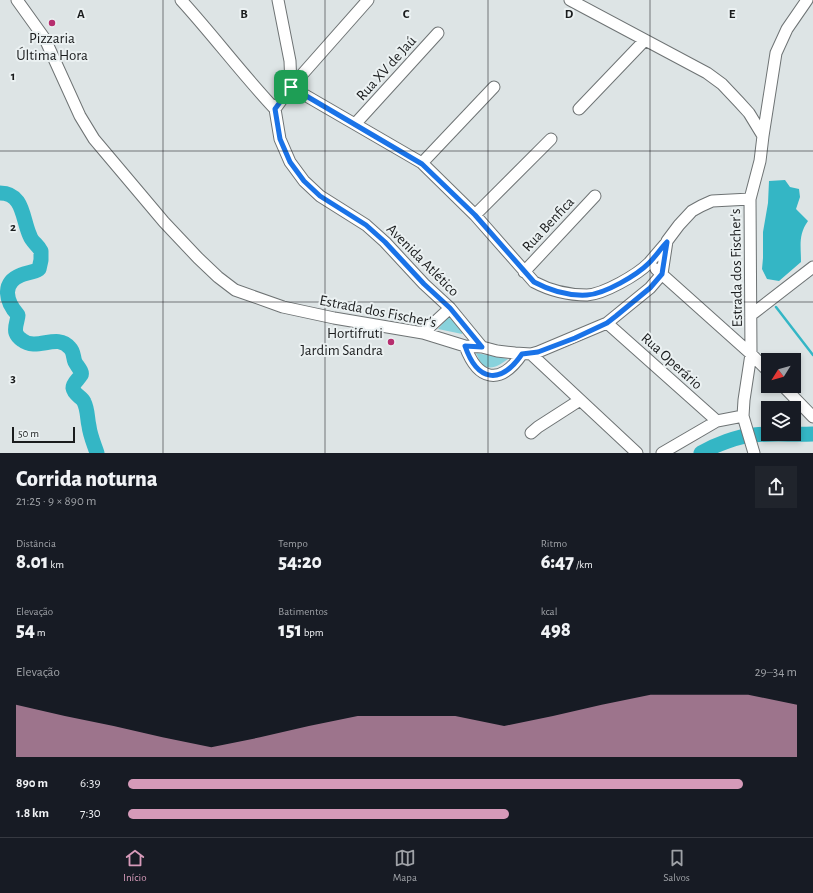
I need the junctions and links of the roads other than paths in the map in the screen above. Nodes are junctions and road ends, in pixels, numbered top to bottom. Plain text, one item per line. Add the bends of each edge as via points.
1 (17, 0) edge
2 (181, 0) edge
3 (278, 0) edge
4 (368, 0) edge
5 (570, 0) edge
6 (807, 0) edge
7 (438, 33) dead end
8 (645, 40) junction
9 (291, 87) junction
10 (494, 87) dead end
11 (275, 109) junction
12 (579, 109) dead end
13 (356, 123) junction
14 (763, 136) junction
15 (551, 139) dead end
16 (422, 164) junction
17 (594, 196) dead end
18 (750, 199) junction
19 (475, 215) junction
20 (667, 242) junction
21 (648, 264) junction
22 (813, 267) edge
23 (524, 272) junction
24 (662, 274) junction
25 (450, 308) junction
26 (751, 315) junction
27 (607, 323) junction
28 (423, 333) junction
29 (465, 346) junction
30 (482, 347) junction
31 (526, 354) junction
32 (751, 354) junction
33 (761, 364) edge
34 (789, 393) edge
35 (580, 400) junction
36 (743, 416) junction
37 (813, 417) edge
38 (717, 421) junction
39 (531, 433) dead end
40 (752, 449) edge
41 (638, 453) edge
42 (662, 453) edge

1 - 28 street, Estrada dos Fischer's via 44,39 80,116 94,138 164,222 218,277 235,290 283,307
2 - 11 street
3 - 9 street via 290,61
4 - 9 street
5 - 8 street
6 - 14 street via 787,29 776,53
7 - 13 street, Rua XV de Jaú
8 - 12 street
8 - 14 street via 707,73 722,84 749,113
9 - 11 street
9 - 13 street
10 - 16 street
11 - 25 street, Avenida Atlético via 280,139 290,162 304,181 320,196 370,229
13 - 16 street
14 - 18 street via 760,161
15 - 19 street
16 - 19 street
17 - 23 street, Rua Benfica
18 - 20 street, Estrada dos Fischer's via 712,201 701,206 679,225
18 - 26 street, Estrada dos Fischer's
19 - 23 street
20 - 21 street
20 - 24 street, Estrada dos Fischer's
21 - 23 street via 610,288 588,295 545,288
21 - 24 street
22 - 26 street
24 - 27 street, Estrada dos Fischer's via 650,288
24 - 32 street
25 - 28 street
25 - 30 street, Avenida Atlético
26 - 32 street, Estrada dos Fischer's
27 - 31 street, Estrada dos Fischer's via 575,338
27 - 38 street, Rua Operário
28 - 29 street, Estrada dos Fischer's
29 - 30 street, Estrada dos Fischer's
29 - 31 street via 475,366 490,375 502,373
30 - 31 street, Estrada dos Fischer's
31 - 35 street
32 - 33 street
32 - 36 street, Estrada dos Fischer's
34 - 37 street
35 - 39 street
35 - 41 street
36 - 38 street
36 - 40 street, Estrada dos Fischer's
38 - 42 street

